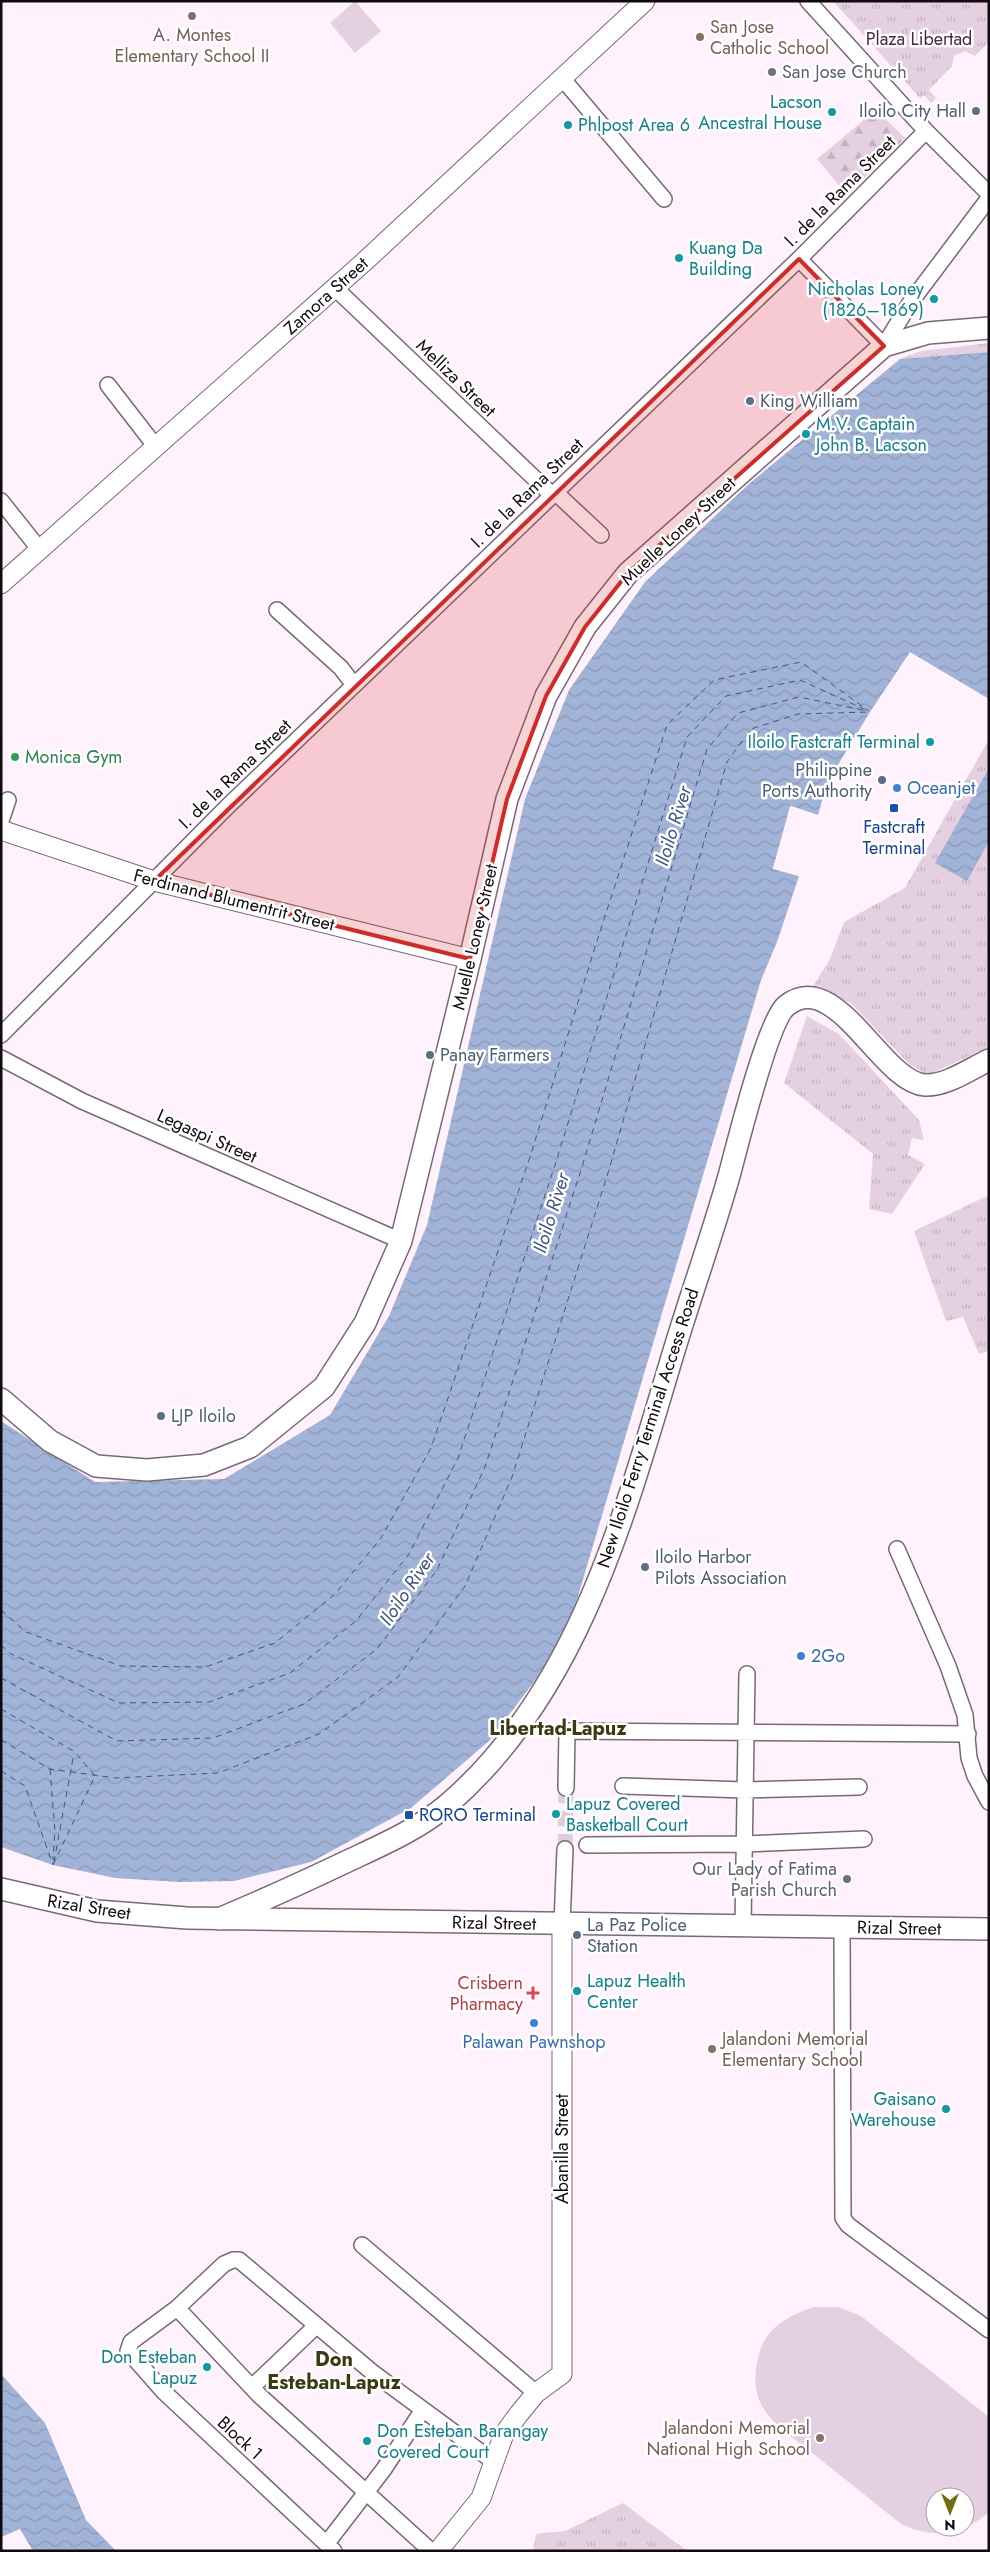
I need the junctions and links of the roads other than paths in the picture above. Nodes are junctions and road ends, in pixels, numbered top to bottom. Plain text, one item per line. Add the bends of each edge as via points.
1 (645, 1) edge
2 (808, 1) edge
3 (562, 78) junction
4 (926, 130) junction
5 (989, 194) edge
6 (989, 198) edge
7 (664, 199) dead end
8 (799, 259) junction
9 (334, 287) junction
10 (989, 328) edge
11 (884, 346) junction
12 (108, 385) dead end
13 (156, 446) junction
14 (554, 493) junction
15 (1, 501) edge
16 (601, 536) dead end
17 (40, 550) junction
18 (1, 584) edge
19 (277, 610) dead end
20 (354, 684) junction
21 (8, 800) dead end
22 (1, 821) edge
23 (1, 830) edge
24 (154, 881) junction
25 (470, 959) junction
26 (1, 1035) edge
27 (1, 1058) edge
28 (989, 1060) edge
29 (401, 1241) junction
30 (1, 1399) edge
31 (897, 1549) dead end
32 (747, 1674) dead end
33 (747, 1732) junction
34 (968, 1734) junction
35 (623, 1786) dead end
36 (859, 1787) dead end
37 (566, 1788) tunnel mouth
38 (745, 1790) junction
39 (989, 1802) edge
40 (864, 1839) dead end
41 (744, 1844) junction
42 (588, 1845) dead end
43 (565, 1849) tunnel mouth
44 (1, 1889) edge
45 (219, 1919) junction
46 (562, 1924) junction
47 (742, 1925) junction
48 (842, 1927) junction
49 (989, 1929) edge
50 (362, 2245) dead end
51 (178, 2308) junction
52 (316, 2326) junction
53 (989, 2330) edge
54 (252, 2387) junction
55 (536, 2393) junction
56 (422, 2411) junction
57 (493, 2461) junction
58 (367, 2494) junction
59 (331, 2547) edge
60 (431, 2551) edge
61 (438, 2551) edge

1 - 3 street, Zamora Street
2 - 4 street
3 - 7 street
3 - 9 street, Zamora Street
4 - 5 street
4 - 8 street, I. de la Rama Street
6 - 11 street via 910,303
8 - 11 street
8 - 14 street, I. de la Rama Street
9 - 13 street, Zamora Street
9 - 14 street, Melliza Street
10 - 11 main road, Muelle Loney Street via 928,333
11 - 25 main road, Muelle Loney Street via 628,573 585,627 546,696 506,799
12 - 13 street
13 - 17 street, Zamora Street
14 - 16 street, Melliza Street
14 - 20 street, I. de la Rama Street
15 - 17 street
17 - 18 street, Zamora Street
19 - 20 street via 341,668
20 - 24 street, I. de la Rama Street
21 - 22 street
23 - 24 street, Ferdinand Blumentrit Street
24 - 25 street, Ferdinand Blumentrit Street
24 - 26 street
25 - 29 main road, Muelle Loney Street
27 - 29 street, Legaspi Street via 82,1101
28 - 45 main road, New Iloilo Ferry Terminal Access Road via 950,1079 922,1085 899,1072 843,1014 829,1005 799,1000 782,1010 762,1061 712,1236 684,1315 635,1480 584,1616 555,1671 491,1763 446,1806 396,1838
29 - 30 main road, Muelle Loney Street via 364,1323 324,1387 250,1447 213,1462 146,1470 96,1466 50,1441
31 - 34 street via 948,1666
32 - 33 street
33 - 34 street
33 - 37 street via 567,1731
33 - 38 street
34 - 39 street via 975,1776
35 - 38 street
36 - 38 street
38 - 41 street
40 - 41 street
41 - 42 street
41 - 47 street
43 - 46 street
44 - 45 main road, Rizal Street via 97,1911
45 - 46 main road, Rizal Street
46 - 47 main road, Rizal Street
46 - 55 street, Abanilla Street via 562,2374
47 - 48 main road, Rizal Street
48 - 49 main road, Rizal Street
48 - 53 street via 843,2218 848,2225
50 - 55 street
51 - 52 street via 224,2264 239,2260
51 - 54 street
51 - 59 street, Block 1 via 131,2342 128,2347 132,2357 164,2392
52 - 54 street
52 - 56 street
54 - 58 street
55 - 57 street via 504,2434
56 - 57 street
56 - 58 street
57 - 61 street via 481,2498
58 - 59 street
58 - 60 street

